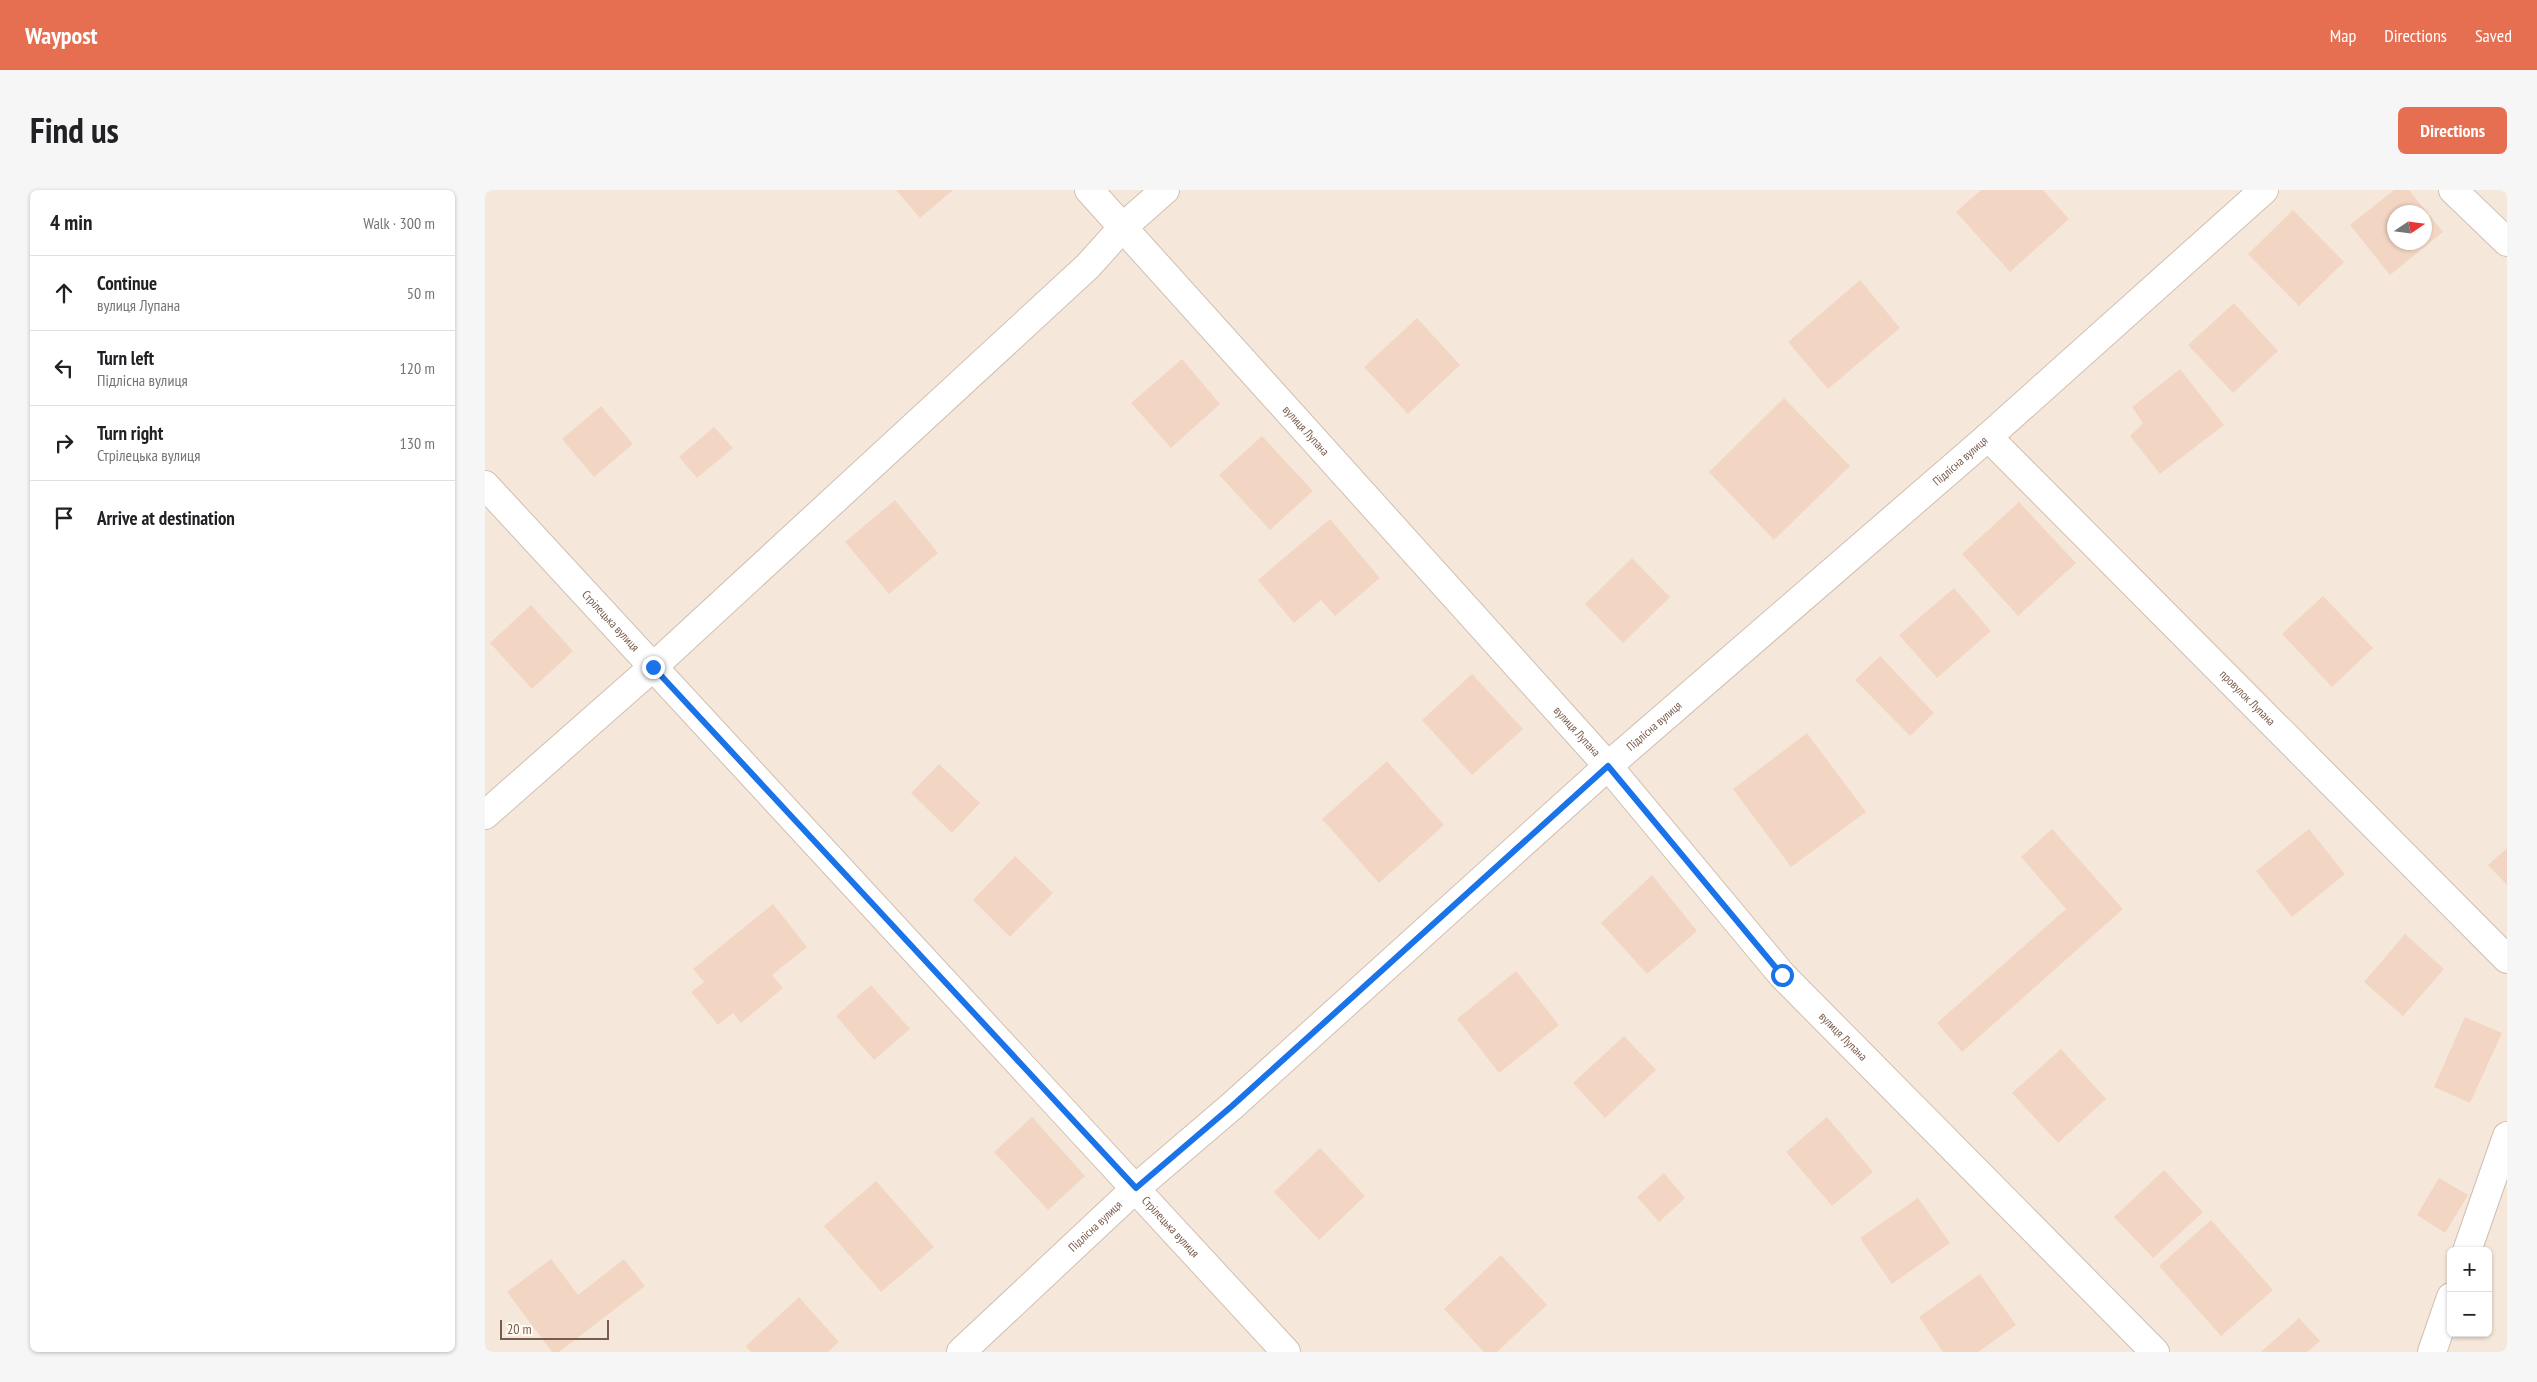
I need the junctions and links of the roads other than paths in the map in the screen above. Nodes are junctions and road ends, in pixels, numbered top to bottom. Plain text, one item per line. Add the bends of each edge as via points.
1 (1089, 190) edge
2 (1165, 190) edge
3 (2264, 190) edge
4 (2453, 190) edge
5 (1123, 226) junction
6 (2507, 242) edge
7 (1988, 437) junction
8 (485, 485) edge
9 (653, 667) junction
10 (1608, 766) junction
11 (485, 816) edge
12 (2507, 959) edge
13 (2507, 1136) edge
14 (1136, 1188) junction
15 (2468, 1247) edge
16 (2447, 1309) edge
17 (961, 1352) edge
18 (1287, 1352) edge
19 (2155, 1352) edge
20 (2432, 1352) edge

1 - 5 street, вулиця Лупана
2 - 5 street
3 - 7 street, Підлісна вулиця
4 - 6 street
5 - 9 street via 1088,266
5 - 10 street, вулиця Лупана
7 - 10 street, Підлісна вулиця
7 - 12 street, провулок Лупана
8 - 9 street, Стрілецька вулиця
9 - 11 street
9 - 14 street, Стрілецька вулиця
10 - 14 street, Підлісна вулиця via 1232,1106
10 - 19 street, вулиця Лупана via 1782,975
13 - 15 street
14 - 17 street, Підлісна вулиця
14 - 18 street, Стрілецька вулиця
16 - 20 street

